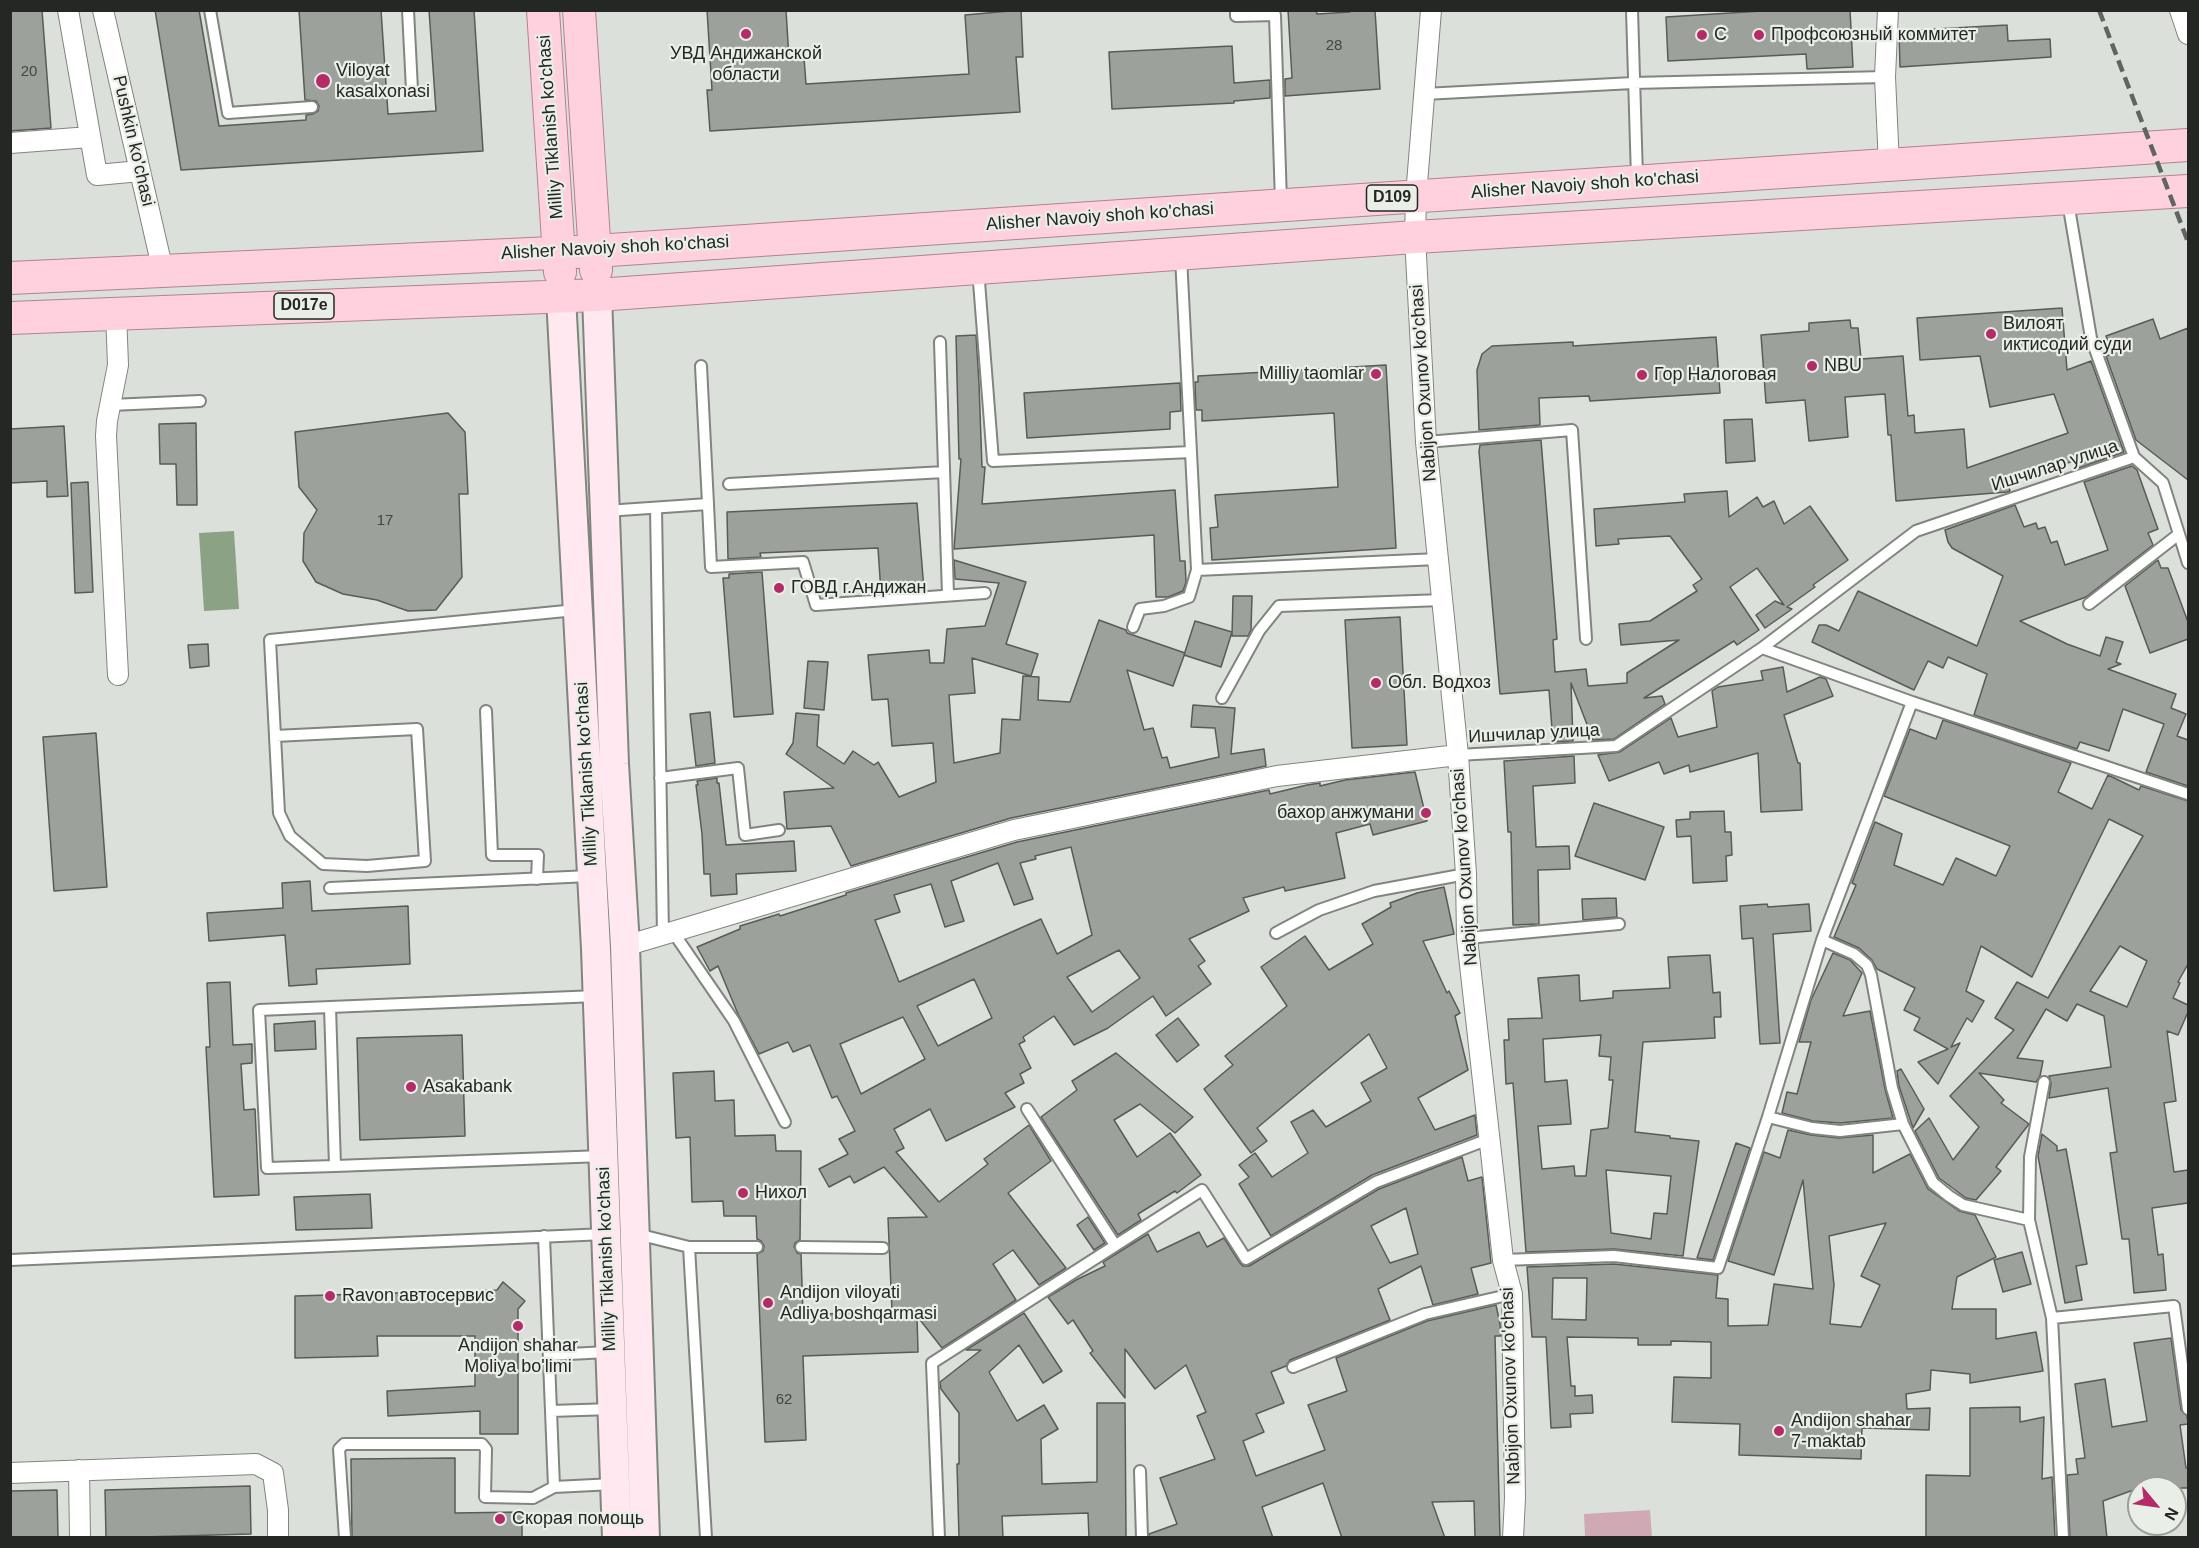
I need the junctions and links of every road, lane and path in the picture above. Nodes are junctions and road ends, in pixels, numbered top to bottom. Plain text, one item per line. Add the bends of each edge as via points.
1 (68, 10) edge
2 (103, 10) edge
3 (210, 10) edge
4 (408, 10) edge
5 (543, 10) edge
6 (579, 10) edge
7 (1236, 10) edge
8 (1431, 10) edge
9 (1632, 10) edge
10 (1888, 10) edge
11 (2180, 10) edge
12 (2188, 34) edge
13 (1885, 77) junction
14 (1633, 83) junction
15 (412, 90) dead end
16 (1424, 94) junction
17 (312, 107) dead end
18 (90, 137) junction
19 (10, 143) edge
20 (2188, 145) edge
21 (1889, 165) junction
22 (140, 171) junction
23 (1637, 181) junction
24 (2188, 190) edge
25 (1416, 196) junction
26 (2068, 199) junction
27 (1281, 205) junction
28 (1415, 237) junction
29 (559, 251) junction
30 (595, 251) junction
31 (1180, 254) junction
32 (978, 268) junction
33 (163, 271) junction
34 (10, 278) edge
35 (597, 295) junction
36 (561, 297) junction
37 (165, 310) junction
38 (116, 313) junction
39 (10, 318) edge
40 (940, 342) dead end
41 (700, 366) dead end
42 (200, 401) dead end
43 (111, 405) junction
44 (1426, 442) junction
45 (1191, 452) junction
46 (2134, 457) junction
47 (944, 472) junction
48 (729, 484) dead end
49 (708, 504) junction
50 (656, 508) junction
51 (574, 511) junction
52 (605, 511) junction
53 (2179, 534) junction
54 (1438, 559) junction
55 (2188, 563) edge
56 (1197, 570) junction
57 (985, 593) dead end
58 (948, 595) junction
59 (1442, 600) junction
60 (2089, 604) dead end
61 (609, 607) junction
62 (579, 610) junction
63 (1133, 627) dead end
64 (1586, 639) dead end
65 (1762, 648) junction
66 (118, 675) dead end
67 (1222, 698) dead end
68 (1912, 702) junction
69 (486, 711) dead end
70 (275, 736) junction
71 (1458, 755) junction
72 (614, 764) junction
73 (586, 766) junction
74 (660, 778) junction
75 (2188, 794) edge
76 (779, 830) dead end
77 (1466, 874) junction
78 (592, 876) junction
79 (537, 879) junction
80 (330, 888) dead end
81 (1619, 924) dead end
82 (1276, 933) dead end
83 (668, 934) junction
84 (1467, 938) junction
85 (1822, 940) junction
86 (625, 946) junction
87 (597, 996) junction
88 (330, 1007) junction
89 (2044, 1082) dead end
90 (1027, 1109) dead end
91 (1768, 1117) junction
92 (785, 1122) dead end
93 (1903, 1124) junction
94 (1489, 1139) junction
95 (603, 1156) junction
96 (335, 1166) junction
97 (2029, 1220) junction
98 (635, 1233) junction
99 (606, 1234) junction
100 (544, 1236) junction
101 (1115, 1245) junction
102 (689, 1247) junction
103 (757, 1247) dead end
104 (801, 1247) dead end
105 (883, 1248) dead end
106 (10, 1260) edge
107 (1503, 1260) junction
108 (1512, 1294) junction
109 (2052, 1318) junction
110 (610, 1352) junction
111 (549, 1355) junction
112 (1293, 1367) dead end
113 (612, 1409) junction
114 (2188, 1409) edge
115 (551, 1411) junction
116 (79, 1470) junction
117 (1140, 1471) dead end
118 (10, 1473) edge
119 (629, 1484) junction
120 (554, 1487) junction
121 (80, 1538) edge
122 (278, 1538) edge
123 (345, 1538) edge
124 (617, 1538) edge
125 (645, 1538) edge
126 (706, 1538) edge
127 (939, 1538) edge
128 (1142, 1538) edge
129 (1513, 1538) edge
130 (2063, 1538) edge

1 - 18 street
2 - 22 street, Pushkin ko'chasi
3 - 17 lane via 228,113
4 - 15 lane
5 - 29 main road, Milliy Tiklanish ko'chasi
6 - 30 main road, Milliy Tiklanish ko'chasi
7 - 27 lane via 1236,16 1275,15
8 - 16 street, Nabijon Oxunov ko'chasi
9 - 14 lane
10 - 13 street
11 - 12 street
13 - 14 lane
13 - 21 street
14 - 16 lane
14 - 23 lane
16 - 25 street, Nabijon Oxunov ko'chasi
18 - 19 street
18 - 22 street via 97,175
20 - 21 main road, Alisher Navoiy shoh ko'chasi / D109
21 - 23 main road, Alisher Navoiy shoh ko'chasi / D109
22 - 33 street, Pushkin ko'chasi
23 - 25 main road, Alisher Navoiy shoh ko'chasi / D109
24 - 26 main road, D109
25 - 27 main road, Alisher Navoiy shoh ko'chasi / D109
25 - 28 street, Nabijon Oxunov ko'chasi
26 - 28 main road, D109
26 - 46 lane, Ишчилар улица via 2091,338
27 - 30 main road, Alisher Navoiy shoh ko'chasi / D109
28 - 31 main road, D109
28 - 44 street, Nabijon Oxunov ko'chasi
29 - 30 main road, Alisher Navoiy shoh ko'chasi
29 - 33 main road, Alisher Navoiy shoh ko'chasi
29 - 36 main road, Milliy Tiklanish ko'chasi
30 - 35 main road, Milliy Tiklanish ko'chasi
31 - 32 main road, D109
31 - 45 lane
32 - 35 main road, D109
32 - 45 lane via 993,461
33 - 34 main road, Alisher Navoiy shoh ko'chasi
33 - 37 main road
35 - 36 main road, D017e
35 - 52 main road, Milliy Tiklanish ko'chasi
36 - 37 main road, D017e
36 - 51 main road, Milliy Tiklanish ko'chasi
37 - 38 main road, D017e
38 - 39 main road, D017e
38 - 43 street via 118,365
40 - 47 lane
41 - 49 lane
42 - 43 lane
43 - 66 street via 106,436
44 - 54 street, Nabijon Oxunov ko'chasi
44 - 64 lane via 1572,430
45 - 56 lane
46 - 53 lane via 2163,483
46 - 65 lane, Ишчилар улица via 1916,531
47 - 48 lane
47 - 58 lane
49 - 50 lane
49 - 58 lane via 711,567 803,562 816,605
50 - 52 lane
50 - 74 lane
51 - 52 main road
51 - 62 main road, Milliy Tiklanish ko'chasi
52 - 61 main road, Milliy Tiklanish ko'chasi
53 - 55 lane
53 - 60 lane
54 - 56 lane
54 - 59 street, Nabijon Oxunov ko'chasi
56 - 63 lane via 1189,597 1140,609
57 - 58 lane
59 - 67 lane via 1279,606 1259,631
59 - 71 street, Nabijon Oxunov ko'chasi
61 - 62 main road
61 - 72 main road, Milliy Tiklanish ko'chasi
62 - 70 lane via 270,640
62 - 73 main road, Milliy Tiklanish ko'chasi
65 - 68 lane
65 - 71 lane, Ишчилар улица via 1616,746
68 - 75 lane
68 - 85 lane
69 - 79 lane via 492,855 538,855
70 - 70 lane via 279,813 290,836 323,864 367,866 425,861 417,729
71 - 77 street, Nabijon Oxunov ko'chasi
71 - 83 street via 1277,776 1014,830
72 - 73 main road
72 - 86 main road, Milliy Tiklanish ko'chasi
73 - 78 main road, Milliy Tiklanish ko'chasi
74 - 76 lane via 738,768 746,835
74 - 83 lane
77 - 82 lane via 1374,891 1319,910
77 - 84 street, Nabijon Oxunov ko'chasi
78 - 79 lane
78 - 87 main road, Milliy Tiklanish ko'chasi
79 - 80 lane
81 - 84 lane
83 - 86 street
83 - 92 lane via 734,1021
84 - 94 street, Nabijon Oxunov ko'chasi
85 - 91 lane
85 - 93 lane via 1863,960 1871,975 1892,1088
86 - 98 main road, Milliy Tiklanish ko'chasi
87 - 88 lane
87 - 95 main road, Milliy Tiklanish ko'chasi
88 - 96 lane
88 - 96 lane via 259,1010 267,1168
89 - 97 lane via 2030,1157
90 - 101 lane
91 - 93 lane via 1840,1131
91 - 107 lane via 1718,1268 1614,1256
93 - 97 lane via 1933,1183 1949,1196 1964,1205
94 - 101 lane via 1376,1182 1246,1259 1202,1190
94 - 107 street, Nabijon Oxunov ko'chasi
95 - 96 lane
95 - 99 main road, Milliy Tiklanish ko'chasi
97 - 109 lane
98 - 99 main road
98 - 102 lane
98 - 119 main road, Milliy Tiklanish ko'chasi
99 - 100 lane
99 - 110 main road, Milliy Tiklanish ko'chasi
100 - 106 lane
100 - 111 lane
101 - 127 lane via 932,1363
102 - 103 lane
102 - 126 lane
104 - 105 lane
107 - 108 street, Nabijon Oxunov ko'chasi
108 - 112 lane via 1425,1314
108 - 129 street, Nabijon Oxunov ko'chasi
109 - 114 lane via 2174,1306
109 - 130 lane
110 - 111 lane
110 - 113 main road, Milliy Tiklanish ko'chasi
111 - 115 lane
113 - 115 lane
113 - 119 main road, Milliy Tiklanish ko'chasi
115 - 120 lane
116 - 118 street
116 - 121 street
116 - 122 street via 256,1464 273,1473
117 - 128 lane
119 - 120 lane
119 - 124 main road, Milliy Tiklanish ko'chasi
119 - 125 main road, Milliy Tiklanish ko'chasi
120 - 123 lane via 533,1498 485,1497 486,1449 482,1444 344,1444 339,1449

